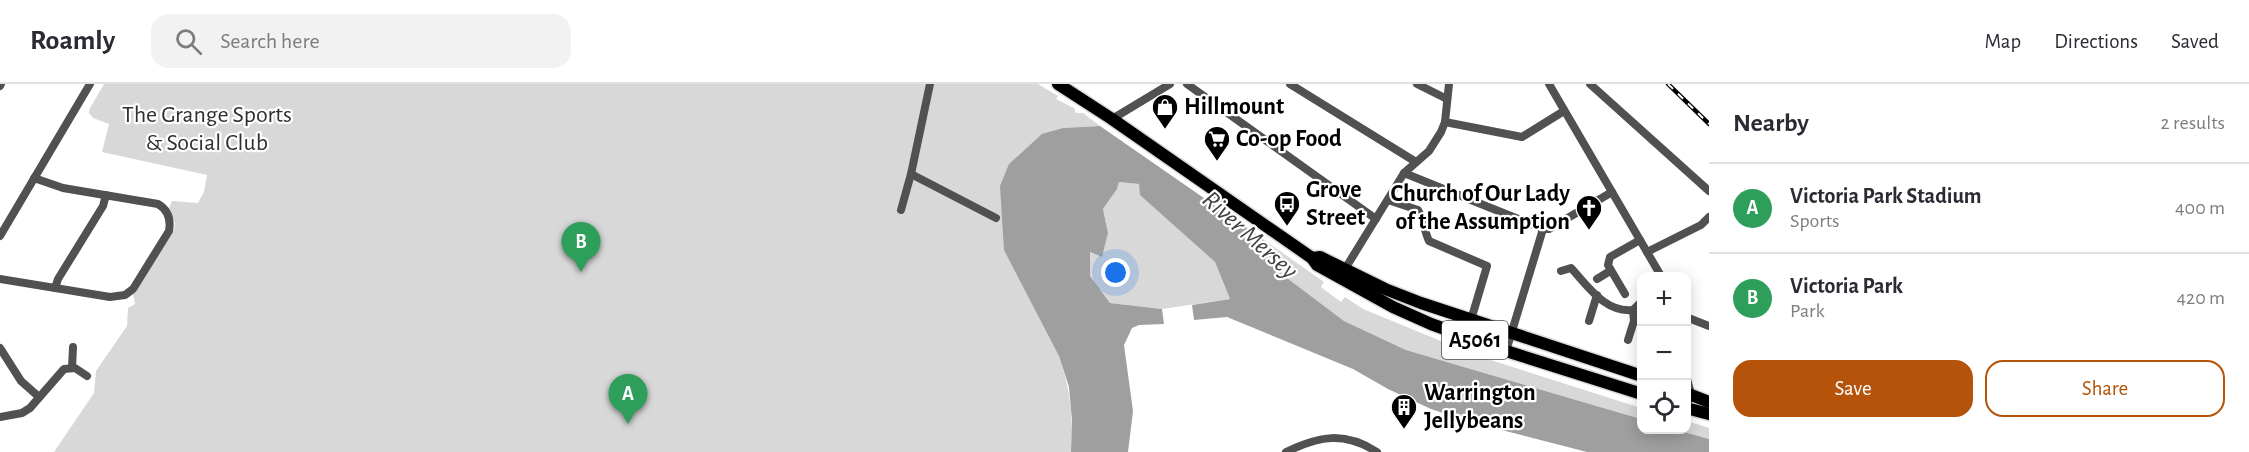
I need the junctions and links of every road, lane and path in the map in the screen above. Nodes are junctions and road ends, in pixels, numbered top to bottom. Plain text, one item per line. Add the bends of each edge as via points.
1 (90, 84) edge
2 (930, 84) edge
3 (1058, 84) edge
4 (1170, 84) edge
5 (1187, 84) edge
6 (1290, 84) edge
7 (1418, 84) edge
8 (1449, 84) edge
9 (1590, 84) edge
10 (1552, 86) edge
11 (1447, 99) junction
12 (1564, 111) junction
13 (1112, 119) junction
14 (1445, 122) junction
15 (1416, 162) junction
16 (1404, 173) junction
17 (911, 174) junction
18 (34, 178) junction
19 (1709, 191) edge
20 (1612, 192) junction
21 (106, 195) junction
22 (1388, 200) junction
23 (901, 210) dead end
24 (1709, 217) edge
25 (996, 218) dead end
26 (1376, 219) junction
27 (1543, 229) junction
28 (0, 237) edge
29 (1640, 240) junction
30 (1647, 252) junction
31 (1312, 258) junction
32 (1344, 269) junction
33 (1561, 271) dead end
34 (1610, 271) junction
35 (1659, 272) edge
36 (0, 279) edge
37 (1597, 279) dead end
38 (55, 288) junction
39 (1625, 294) dead end
40 (1597, 296) junction
41 (1637, 306) edge
42 (1633, 310) junction
43 (1691, 319) edge
44 (1471, 320) junction
45 (1589, 321) dead end
46 (1709, 326) edge
47 (1511, 334) junction
48 (1628, 340) dead end
49 (73, 347) dead end
50 (0, 348) edge
51 (1506, 351) junction
52 (72, 368) junction
53 (1637, 375) edge
54 (87, 376) dead end
55 (1637, 393) edge
56 (1691, 394) edge
57 (39, 397) junction
58 (1709, 402) edge
59 (1691, 409) edge
60 (1709, 414) edge
61 (0, 417) edge
62 (1286, 452) edge
63 (1377, 452) edge

1 - 18 street
2 - 17 street
3 - 13 highway, A5061
4 - 13 street
5 - 26 street
6 - 15 street
7 - 11 street
8 - 11 street
9 - 19 street
10 - 12 street
11 - 14 street
12 - 14 street via 1522,137
12 - 20 street
13 - 31 highway, A5061
14 - 15 street via 1429,151
15 - 16 street
16 - 22 street
16 - 27 street
17 - 23 street
17 - 25 street
18 - 21 street via 63,189
18 - 28 street
20 - 27 street
20 - 29 street
21 - 38 street
21 - 38 street via 162,207 170,223 163,244 133,289 124,295 110,297
22 - 26 street
22 - 44 street via 1418,210 1430,241 1487,266
24 - 30 street via 1701,225
26 - 32 street
27 - 47 street
29 - 30 street
29 - 34 street via 1610,257
30 - 35 street
31 - 32 highway, A5061 via 1320,257
31 - 51 highway, A5061 via 1317,265 1393,307
32 - 44 highway, A5061 via 1385,289
33 - 40 street via 1571,268
34 - 37 street
34 - 39 street
36 - 38 street
40 - 42 street via 1618,310
40 - 45 street
41 - 42 street
42 - 48 street
43 - 46 street
44 - 47 highway, A5061
47 - 51 street
47 - 53 highway, A5061
49 - 52 street
50 - 57 street via 21,381
51 - 55 highway, A5061
52 - 54 street
52 - 57 street via 60,371
56 - 58 highway
57 - 61 street via 25,412
59 - 60 highway
62 - 63 street via 1313,440 1332,438 1360,443

